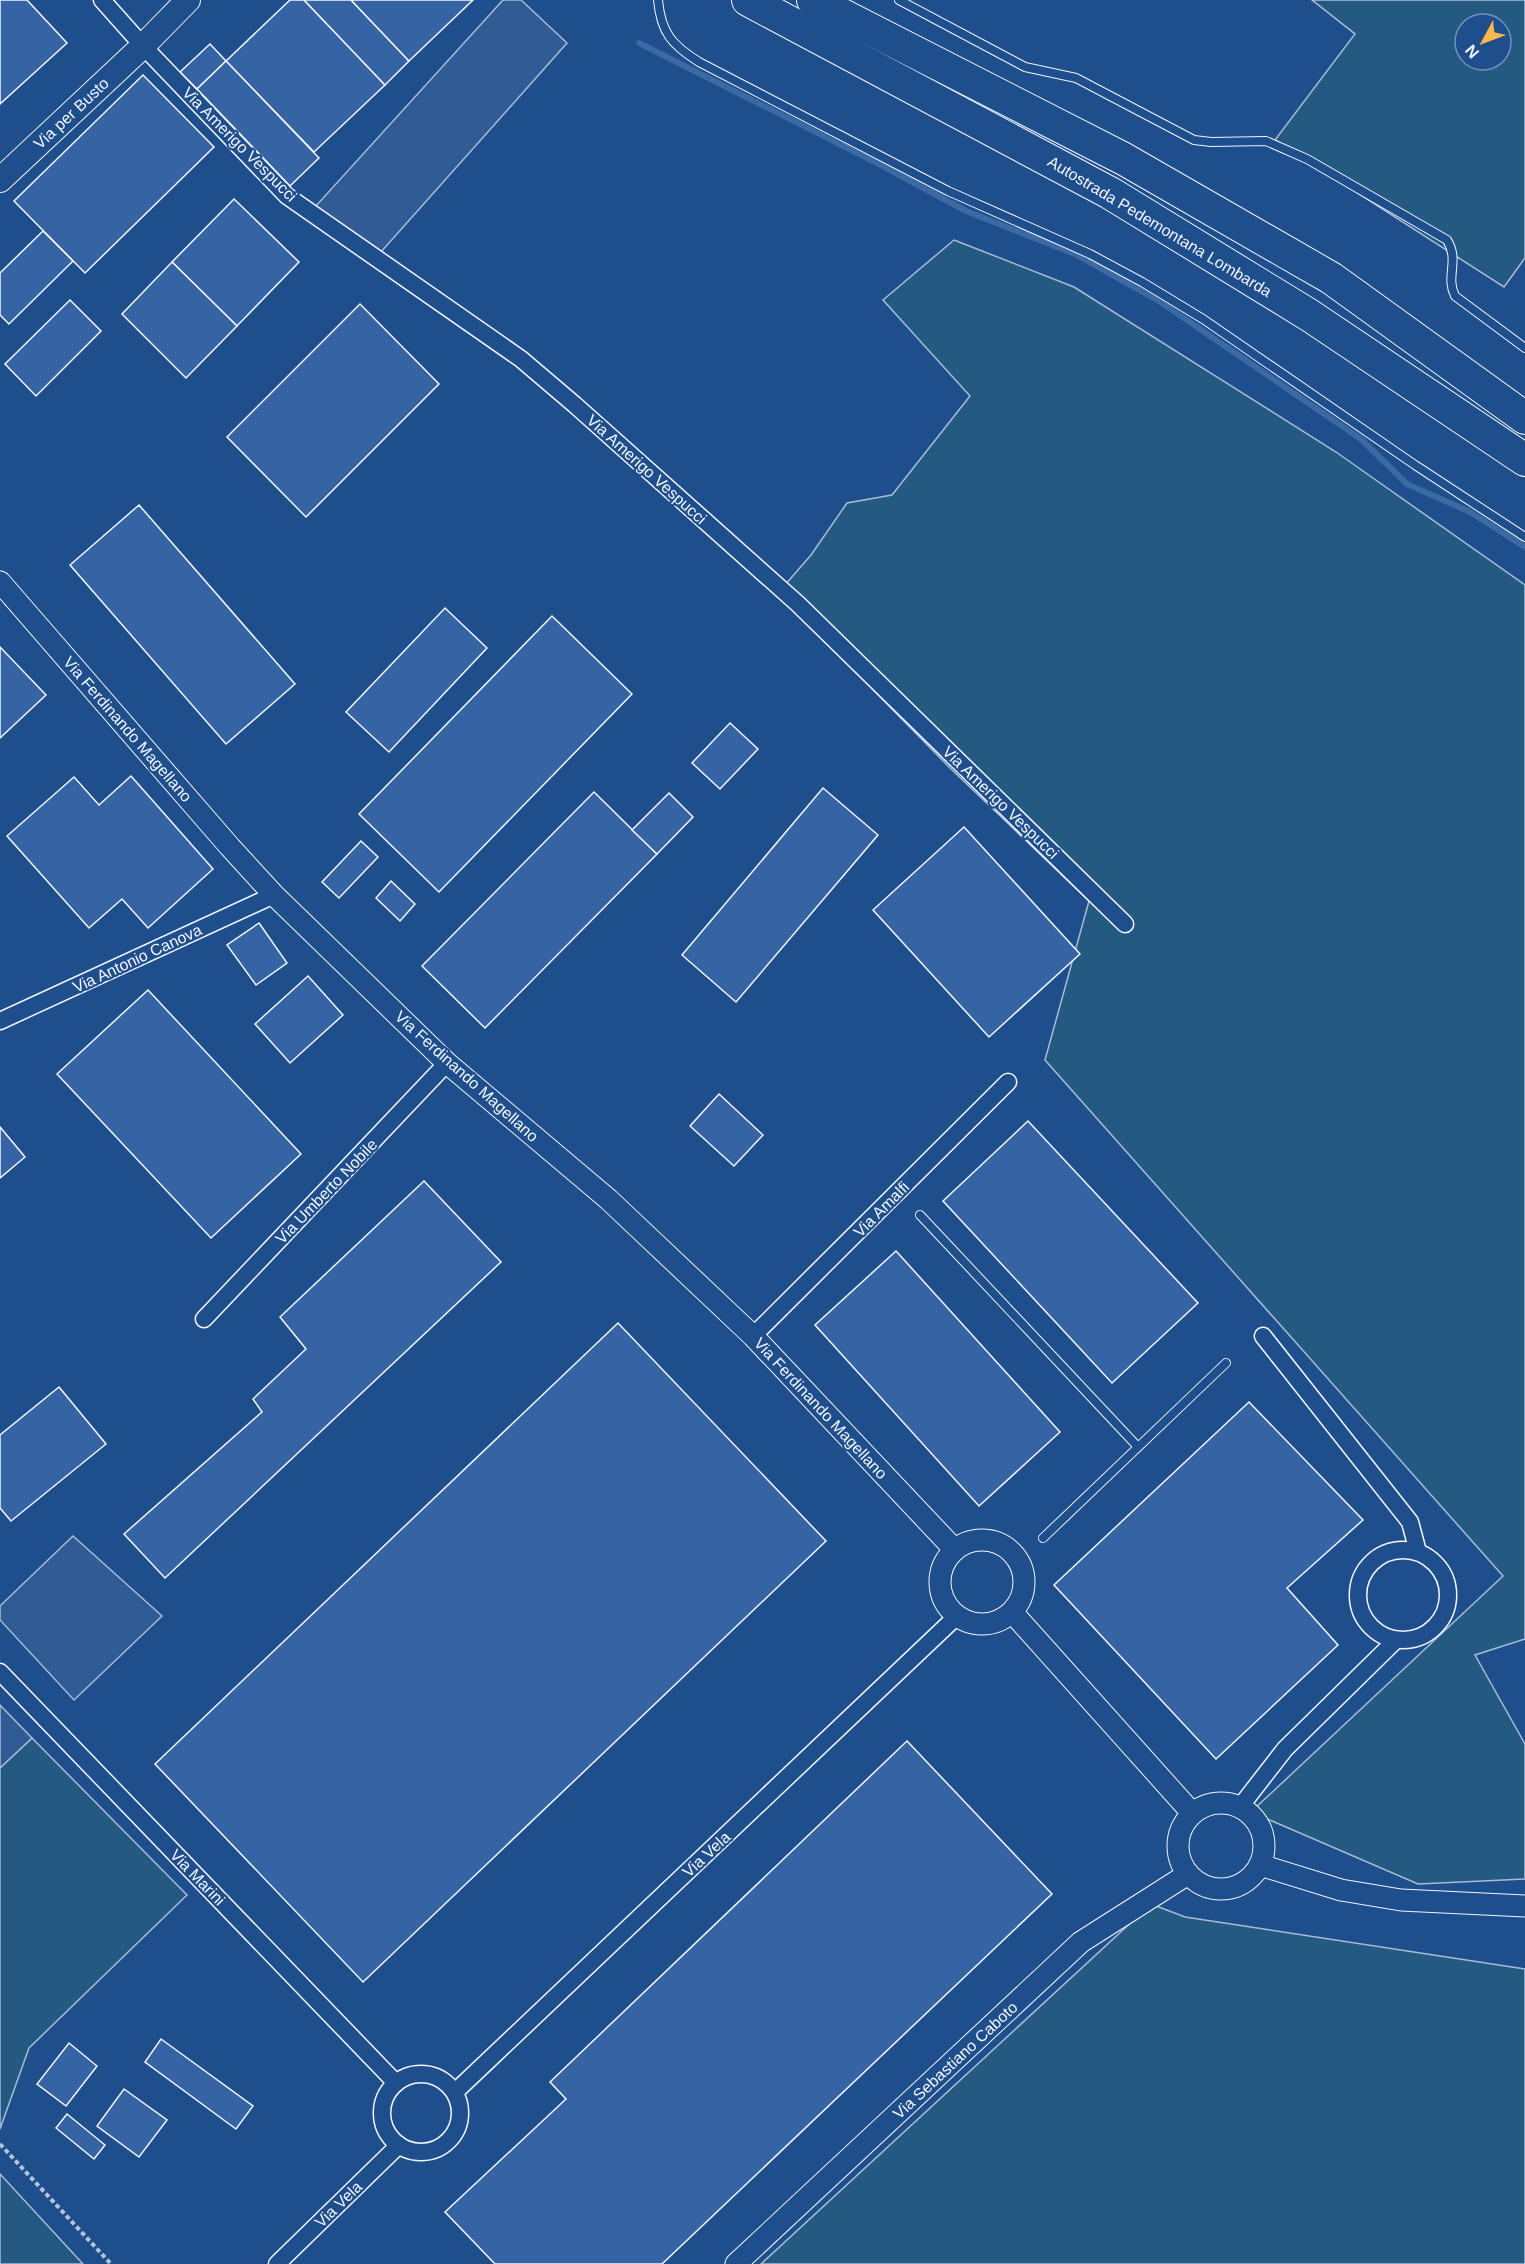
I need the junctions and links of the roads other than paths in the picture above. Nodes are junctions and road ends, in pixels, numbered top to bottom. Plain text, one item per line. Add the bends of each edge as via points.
1 (102, 0) edge
2 (188, 0) edge
3 (658, 0) edge
4 (748, 0) edge
5 (813, 0) edge
6 (899, 0) edge
7 (143, 46) junction
8 (0, 180) edge
9 (1525, 348) edge
10 (1525, 418) edge
11 (1525, 460) edge
12 (1525, 537) edge
13 (0, 582) edge
14 (274, 896) junction
15 (1125, 924) dead end
16 (0, 1021) edge
17 (447, 1063) junction
18 (1008, 1082) dead end
19 (920, 1215) dead end
20 (204, 1318) dead end
21 (753, 1336) junction
22 (1263, 1336) dead end
23 (1226, 1363) dead end
24 (1138, 1447) junction
25 (1043, 1538) dead end
26 (955, 1550) junction
27 (1418, 1552) junction
28 (1012, 1612) junction
29 (957, 1616) junction
30 (1396, 1640) junction
31 (0, 1672) edge
32 (1240, 1807) junction
33 (1192, 1813) junction
34 (1260, 1865) junction
35 (1188, 1874) junction
36 (1525, 1906) edge
37 (396, 2083) junction
38 (455, 2092) junction
39 (399, 2145) junction
40 (277, 2264) edge
41 (736, 2264) edge

1 - 7 street, Via Amerigo Vespucci
2 - 7 main road, Via per Busto
3 - 12 lane via 660,20 681,51 948,191 1055,237 1142,282 1203,319
4 - 11 highway, Autostrada Pedemontana Lombarda via 1110,193 1309,315
5 - 10 highway via 1124,159 1332,278
6 - 9 lane via 1025,67 1076,78 1194,140 1266,141 1306,159 1447,240 1453,250 1450,286 1455,296
7 - 8 main road, Via per Busto
7 - 15 street, Via Amerigo Vespucci via 287,196 521,359 798,604
13 - 14 street, Via Ferdinando Magellano
14 - 16 street, Via Antonio Canova
14 - 17 street, Via Ferdinando Magellano
17 - 20 street, Via Umberto Nobile
17 - 21 street, Via Ferdinando Magellano via 608,1199
18 - 21 street, Via Amalfi
19 - 24 lane
21 - 26 street, Via Ferdinando Magellano
22 - 27 street via 1410,1522
23 - 24 lane
24 - 25 lane
26 - 28 street via 982,1540 1009,1549 1018,1560 1024,1580 1020,1601
26 - 29 street via 947,1559 940,1583 942,1596
27 - 30 street via 1441,1571 1448,1599 1436,1626 1425,1635
27 - 30 street via 1388,1552 1364,1570 1358,1584 1361,1614 1382,1636
28 - 29 street via 991,1623 979,1624
28 - 33 street
29 - 38 street, Via Vela
30 - 32 street via 1285,1749
31 - 37 street, Via Marini
32 - 33 street via 1215,1803
32 - 34 street via 1260,1826 1264,1852
33 - 35 street via 1184,1823 1178,1849
34 - 35 street via 1252,1877 1227,1889 1199,1883
34 - 36 street via 1341,1890 1401,1900
35 - 41 street, Via Sebastiano Caboto via 1081,1942
37 - 38 street via 421,2074 446,2082
37 - 39 street via 388,2091 382,2114 385,2126
38 - 39 street via 460,2118 448,2141 424,2152
39 - 40 street, Via Vela

